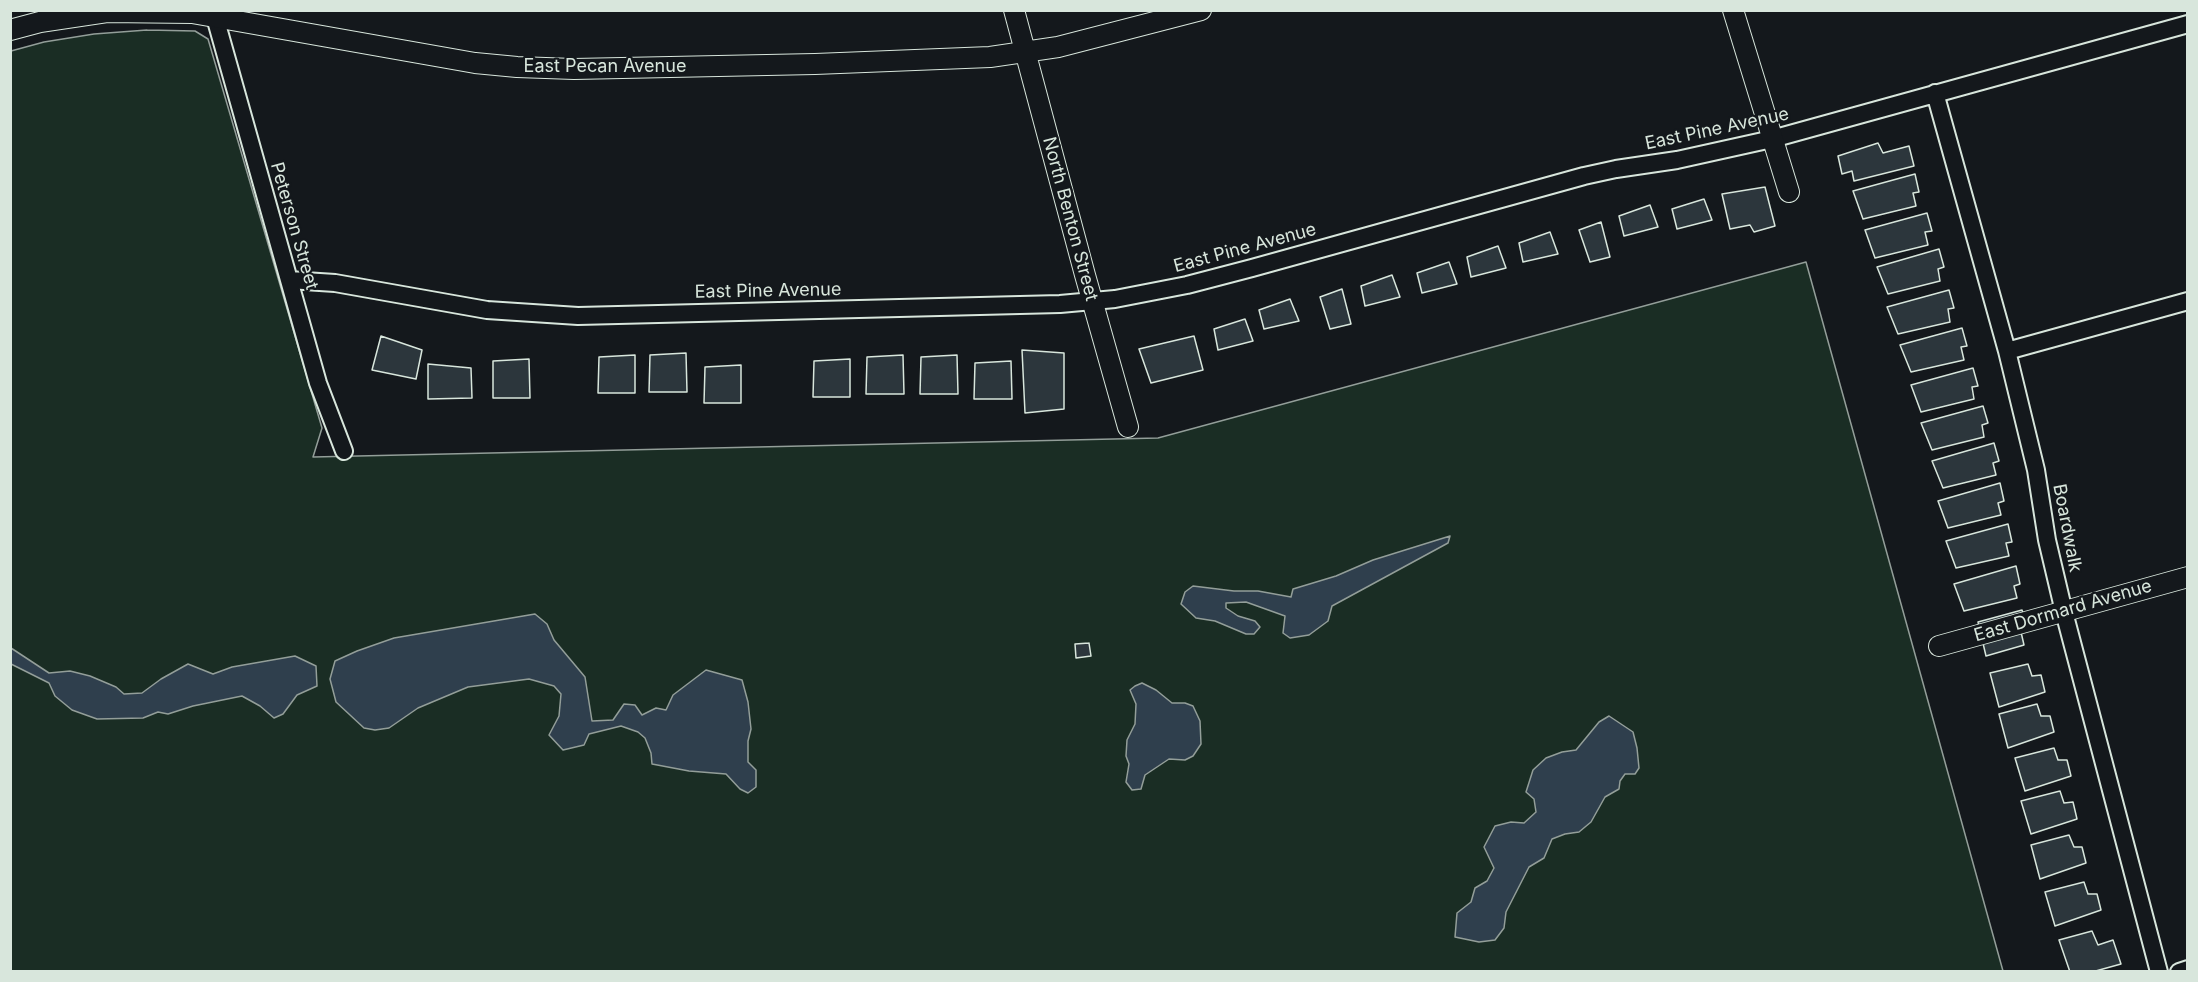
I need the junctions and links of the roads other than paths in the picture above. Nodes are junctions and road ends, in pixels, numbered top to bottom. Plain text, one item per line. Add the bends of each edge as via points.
1 (1014, 10) edge
2 (1201, 10) edge
3 (1733, 10) edge
4 (214, 14) edge
5 (2187, 24) edge
6 (10, 30) edge
7 (1024, 52) junction
8 (1935, 93) junction
9 (1772, 139) junction
10 (1789, 192) dead end
11 (289, 280) junction
12 (1092, 301) junction
13 (2187, 301) edge
14 (2007, 351) junction
15 (1128, 427) dead end
16 (344, 451) dead end
17 (2187, 577) edge
18 (2064, 612) junction
19 (1939, 646) dead end
20 (2187, 969) edge
21 (2159, 972) edge
22 (2179, 972) edge

1 - 7 street, North Benton Street
2 - 7 street, East Pecan Avenue via 1089,40
3 - 9 street
4 - 6 street, East Pecan Avenue via 107,12
4 - 7 street, East Pecan Avenue via 475,63 542,68 931,61
4 - 11 street, Peterson Street
5 - 8 street, East Pine Avenue
7 - 12 street, North Benton Street
8 - 9 street, East Pine Avenue
8 - 14 street, Boardwalk
9 - 10 street
9 - 12 street, East Pine Avenue via 1584,176 1187,285
11 - 12 street, East Pine Avenue via 335,283 487,310 578,316
11 - 16 street, Peterson Street via 318,383
12 - 15 street, North Benton Street
13 - 14 street
14 - 18 street, Boardwalk
17 - 18 street, East Dormard Avenue
18 - 19 street, East Dormard Avenue
18 - 21 street, Boardwalk
20 - 22 street

